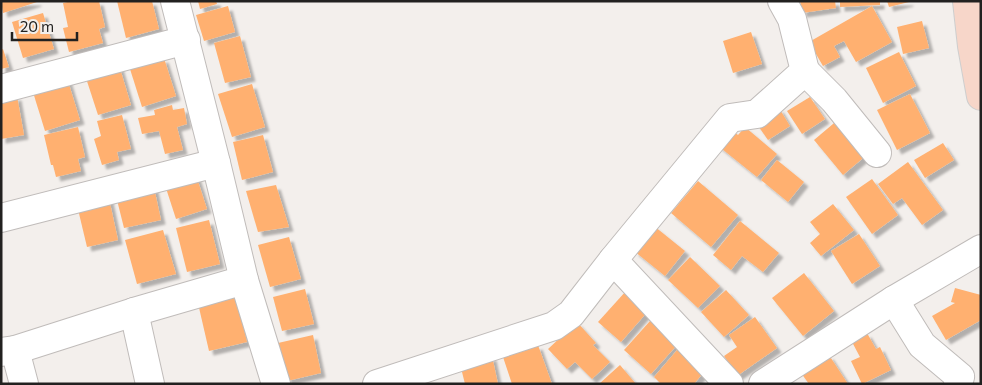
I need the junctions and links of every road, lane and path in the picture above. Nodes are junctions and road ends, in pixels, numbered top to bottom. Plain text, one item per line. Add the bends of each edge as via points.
1 (175, 1) edge
2 (782, 1) edge
3 (967, 1) edge
4 (186, 40) junction
5 (804, 71) junction
6 (1, 89) edge
7 (981, 96) edge
8 (877, 153) dead end
9 (216, 163) junction
10 (1, 218) edge
11 (981, 250) edge
12 (612, 260) junction
13 (244, 280) junction
14 (894, 300) junction
15 (134, 312) junction
16 (8, 351) edge
17 (24, 384) edge
18 (150, 384) edge
19 (276, 384) edge
20 (377, 384) edge
21 (729, 384) edge
22 (763, 384) edge
23 (958, 384) edge

1 - 4 street
2 - 5 street via 792,19
3 - 7 main road
4 - 6 street
4 - 9 street
5 - 8 street via 834,100
5 - 12 street via 757,114 730,118
9 - 10 street
9 - 13 street
11 - 14 street
12 - 20 street via 571,314 554,326
12 - 21 street
13 - 15 street
13 - 19 street
14 - 22 street
14 - 23 street via 922,345 960,377
15 - 16 street
15 - 18 street
16 - 17 street

